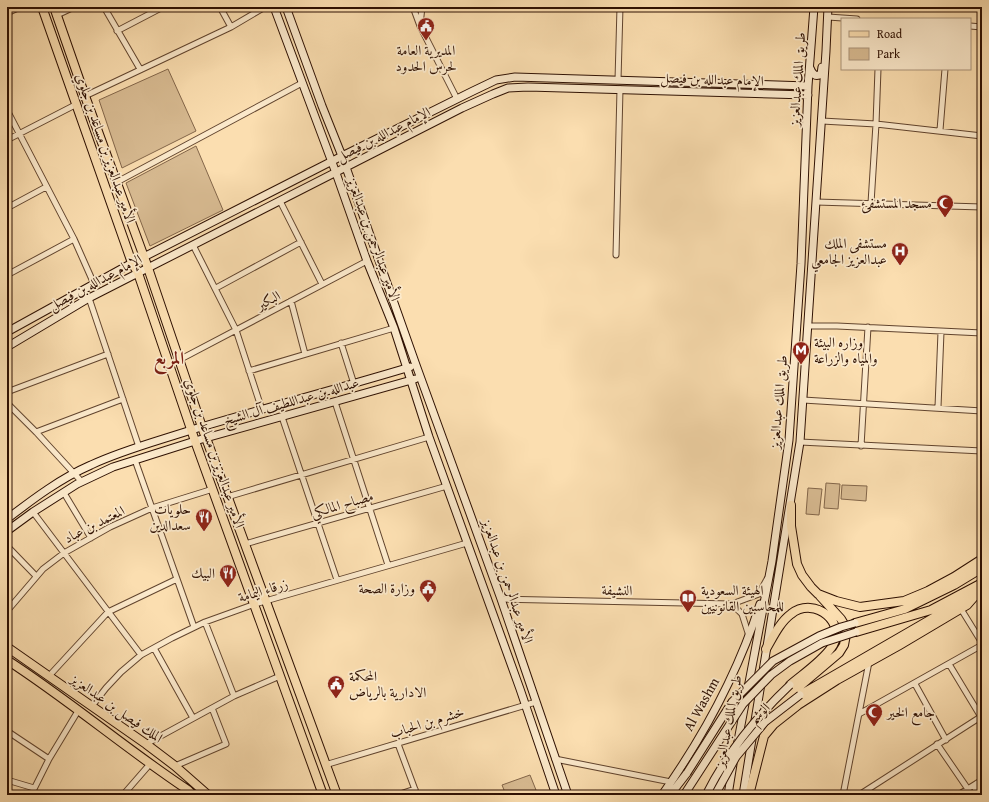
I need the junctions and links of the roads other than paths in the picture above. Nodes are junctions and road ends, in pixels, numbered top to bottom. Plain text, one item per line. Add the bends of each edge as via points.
1 (20, 7) edge
2 (42, 7) edge
3 (74, 7) edge
4 (104, 7) edge
5 (163, 7) edge
6 (220, 7) edge
7 (266, 7) edge
8 (274, 7) edge
9 (286, 7) edge
10 (412, 7) edge
11 (422, 7) edge
12 (620, 7) edge
13 (814, 7) edge
14 (827, 7) edge
15 (56, 11) edge
16 (7, 13) edge
17 (828, 17) junction
18 (842, 18) edge
19 (420, 26) junction
20 (971, 26) edge
21 (231, 27) junction
22 (982, 27) edge
23 (117, 31) junction
24 (810, 68) junction
25 (140, 69) junction
26 (878, 70) edge
27 (944, 70) edge
28 (618, 80) junction
29 (302, 83) junction
30 (808, 86) junction
31 (620, 89) junction
32 (808, 95) junction
33 (85, 96) junction
34 (458, 99) junction
35 (77, 104) junction
36 (7, 110) edge
37 (822, 121) junction
38 (876, 124) junction
39 (940, 130) junction
40 (19, 134) junction
41 (982, 136) edge
42 (7, 140) edge
43 (342, 156) junction
44 (331, 161) junction
45 (346, 168) junction
46 (336, 173) junction
47 (117, 182) junction
48 (46, 187) junction
49 (280, 201) junction
50 (816, 202) junction
51 (871, 203) junction
52 (248, 204) junction
53 (982, 207) edge
54 (7, 208) edge
55 (254, 214) junction
56 (224, 217) junction
57 (231, 226) junction
58 (74, 240) junction
59 (301, 242) junction
60 (193, 245) junction
61 (616, 255) dead end
62 (144, 258) junction
63 (367, 261) junction
64 (132, 264) junction
65 (148, 268) junction
66 (138, 273) junction
67 (7, 275) edge
68 (94, 284) junction
69 (322, 284) junction
70 (216, 288) junction
71 (89, 298) junction
72 (292, 301) junction
73 (808, 326) junction
74 (394, 328) junction
75 (868, 328) junction
76 (236, 330) junction
77 (7, 332) edge
78 (941, 332) junction
79 (982, 333) edge
80 (341, 344) junction
81 (7, 347) edge
82 (108, 354) junction
83 (305, 354) junction
84 (180, 360) junction
85 (416, 365) junction
86 (406, 368) junction
87 (249, 371) junction
88 (420, 376) junction
89 (411, 380) junction
90 (354, 384) junction
91 (7, 392) edge
92 (123, 399) junction
93 (803, 400) junction
94 (335, 402) junction
95 (7, 403) edge
96 (863, 404) junction
97 (938, 407) junction
98 (262, 410) junction
99 (982, 411) edge
100 (282, 417) junction
101 (202, 427) junction
102 (192, 430) junction
103 (36, 432) junction
104 (429, 436) junction
105 (206, 438) junction
106 (195, 441) junction
107 (800, 442) junction
108 (139, 446) junction
109 (861, 446) junction
110 (982, 452) edge
111 (354, 459) junction
112 (136, 460) junction
113 (74, 473) junction
114 (302, 474) junction
115 (82, 482) junction
116 (447, 486) junction
117 (213, 489) junction
118 (64, 493) junction
119 (228, 497) junction
120 (791, 505) junction
121 (152, 508) junction
122 (370, 508) junction
123 (33, 512) junction
124 (7, 519) edge
125 (318, 523) junction
126 (7, 531) edge
127 (91, 538) junction
128 (467, 543) junction
129 (245, 544) junction
130 (7, 546) edge
131 (64, 553) junction
132 (982, 559) edge
133 (388, 565) junction
134 (982, 568) edge
135 (36, 576) junction
136 (769, 576) junction
137 (177, 579) junction
138 (337, 580) junction
139 (982, 586) edge
140 (818, 594) junction
141 (501, 599) junction
142 (266, 601) junction
143 (255, 604) junction
144 (732, 604) junction
145 (961, 608) junction
146 (7, 611) edge
147 (108, 612) junction
148 (205, 622) junction
149 (855, 623) joint
150 (194, 627) junction
151 (856, 632) joint
152 (749, 636) junction
153 (982, 644) edge
154 (7, 647) edge
155 (154, 648) junction
156 (766, 649) junction
157 (141, 655) junction
158 (7, 660) edge
159 (869, 662) junction
160 (948, 664) junction
161 (49, 676) junction
162 (280, 676) junction
163 (915, 684) junction
164 (790, 685) joint
165 (800, 695) joint
166 (234, 696) junction
167 (536, 702) junction
168 (525, 705) junction
169 (92, 706) junction
170 (212, 708) junction
171 (78, 711) junction
172 (859, 714) junction
173 (981, 716) edge
174 (193, 718) junction
175 (765, 722) junction
176 (7, 732) edge
177 (946, 740) junction
178 (146, 744) junction
179 (398, 744) junction
180 (937, 744) junction
181 (49, 759) junction
182 (555, 759) junction
183 (150, 764) junction
184 (326, 765) junction
185 (175, 766) junction
186 (561, 776) junction
187 (7, 780) edge
188 (550, 780) junction
189 (670, 782) junction
190 (980, 782) edge
191 (34, 788) junction
192 (415, 789) junction
193 (967, 789) junction
194 (31, 795) edge
195 (124, 795) edge
196 (193, 795) edge
197 (208, 795) edge
198 (323, 795) edge
199 (336, 795) edge
200 (397, 795) edge
201 (417, 795) edge
202 (556, 795) edge
203 (568, 795) edge
204 (662, 795) edge
205 (673, 795) edge
206 (684, 795) edge
207 (706, 795) edge
208 (715, 795) edge
209 (728, 795) edge
210 (743, 795) edge
211 (749, 795) edge
212 (843, 795) edge
213 (858, 795) edge
214 (958, 795) edge
215 (973, 795) edge

1 - 16 street
2 - 35 main road, الأمير عبدالعزيز بن مساعد بن جلوي
3 - 15 street
4 - 23 street
5 - 23 street
6 - 21 street
7 - 21 street
8 - 29 street, الأمير عبدالرحمن بن عبدالعزيز
9 - 43 street, الأمير عبدالرحمن بن عبدالعزيز
10 - 19 street
11 - 19 street
12 - 28 street
13 - 24 street, طريق الملك عبدالعزيز
14 - 17 street, طريق الملك عبدالعزيز
14 - 24 street via 821,74 815,75
15 - 33 main road, الأمير عبدالعزيز بن مساعد بن جلوي
17 - 18 street
17 - 37 street, طريق الملك عبدالعزيز
19 - 34 street
20 - 22 street
21 - 25 street
23 - 25 street
24 - 30 street, طريق الملك عبدالعزيز
25 - 33 street
26 - 38 street
27 - 39 street
28 - 30 street, الإمام عبدالله بن فيصل
28 - 34 street, الإمام عبدالله بن فيصل via 515,77 496,80
29 - 44 street, الأمير عبدالرحمن بن عبدالعزيز
29 - 47 street
30 - 32 street, طريق الملك عبدالعزيز
31 - 32 street, الإمام عبدالله بن فيصل
31 - 45 street, الإمام عبدالله بن فيصل via 508,88 462,108
31 - 61 street
32 - 136 street, طريق الملك عبدالعزيز via 801,264 790,427
33 - 47 main road, الأمير عبدالعزيز بن مساعد بن جلوي
34 - 43 street, الإمام عبدالله بن فيصل
35 - 40 street
35 - 64 main road, الأمير عبدالعزيز بن مساعد بن جلوي
36 - 40 street
37 - 38 street
37 - 50 street, طريق الملك عبدالعزيز
38 - 39 street
38 - 51 street
39 - 41 street
40 - 42 street
40 - 48 street
43 - 44 street, الإمام عبدالله بن فيصل
43 - 45 street, الأمير عبدالرحمن بن عبدالعزيز
44 - 46 street, الأمير عبدالرحمن بن عبدالعزيز
44 - 52 street, الإمام عبدالله بن فيصل
45 - 46 street, الإمام عبدالله بن فيصل
45 - 85 street, الأمير عبدالرحمن بن عبدالعزيز
46 - 49 street, الإمام عبدالله بن فيصل
46 - 63 street, الأمير عبدالرحمن بن عبدالعزيز
47 - 62 main road, الأمير عبدالعزيز بن مساعد بن جلوي
48 - 54 street
48 - 58 street
49 - 55 street, الإمام عبدالله بن فيصل
49 - 59 street
50 - 51 street
50 - 73 street, طريق الملك عبدالعزيز
51 - 53 street
52 - 55 street via 245,207 246,213
52 - 56 street, الإمام عبدالله بن فيصل
55 - 57 street, الإمام عبدالله بن فيصل
56 - 57 street via 229,216 233,219
56 - 62 street, الإمام عبدالله بن فيصل
57 - 60 street, الإمام عبدالله بن فيصل
58 - 67 street
58 - 68 street
59 - 69 street
59 - 70 street
60 - 65 street, الإمام عبدالله بن فيصل
60 - 70 street
62 - 64 street, الإمام عبدالله بن فيصل
62 - 65 main road, الأمير عبدالعزيز بن مساعد بن جلوي
63 - 69 street, البكير
63 - 74 street, الأمير عبدالرحمن بن عبدالعزيز
64 - 66 main road, الأمير عبدالعزيز بن مساعد بن جلوي
64 - 68 street, الإمام عبدالله بن فيصل
65 - 66 street, الإمام عبدالله بن فيصل
65 - 84 main road, الأمير عبدالعزيز بن مساعد بن جلوي
66 - 71 street, الإمام عبدالله بن فيصل
66 - 102 main road, الأمير عبدالعزيز بن مساعد بن جلوي
68 - 77 street, الإمام عبدالله بن فيصل
69 - 72 street, البكير
70 - 76 street
71 - 81 street, الإمام عبدالله بن فيصل
71 - 82 street
72 - 76 street, البكير
72 - 83 street
73 - 75 street
73 - 93 street, طريق الملك عبدالعزيز
74 - 80 street
74 - 86 street, الأمير عبدالرحمن بن عبدالعزيز
75 - 78 street
75 - 96 street
76 - 84 street, البكير
76 - 87 street
78 - 79 street
78 - 97 street
80 - 83 street
80 - 90 street
82 - 91 street
82 - 92 street
83 - 87 street
84 - 101 main road, الأمير عبدالعزيز بن مساعد بن جلوي
85 - 86 street, عبدالله بن عبداللطيف آل الشيخ
85 - 88 street, الأمير عبدالرحمن بن عبدالعزيز
86 - 89 street, الأمير عبدالرحمن بن عبدالعزيز
86 - 90 street, عبدالله بن عبداللطيف آل الشيخ
87 - 98 street
88 - 89 street, عبدالله بن عبداللطيف آل الشيخ
88 - 141 street, الأمير عبدالرحمن بن عبدالعزيز
89 - 94 street, عبدالله بن عبداللطيف آل الشيخ
89 - 104 street, الأمير عبدالرحمن بن عبدالعزيز
90 - 98 street, عبدالله بن عبداللطيف آل الشيخ
92 - 103 street
92 - 108 street
93 - 96 street
93 - 107 street, طريق الملك عبدالعزيز
94 - 100 street, عبدالله بن عبداللطيف آل الشيخ
94 - 111 street
95 - 103 street
96 - 97 street
96 - 109 street
97 - 99 street
98 - 101 street, عبدالله بن عبداللطيف آل الشيخ
100 - 105 street, عبدالله بن عبداللطيف آل الشيخ
100 - 114 street
101 - 102 street, عبدالله بن عبداللطيف آل الشيخ
101 - 105 main road, الأمير عبدالعزيز بن مساعد بن جلوي
102 - 106 main road, الأمير عبدالعزيز بن مساعد بن جلوي
102 - 108 street, عبدالله بن عبداللطيف آل الشيخ
103 - 113 street
104 - 111 street
104 - 116 street, الأمير عبدالرحمن بن عبدالعزيز
105 - 106 street, عبدالله بن عبداللطيف آل الشيخ
105 - 119 main road, الأمير عبدالعزيز بن مساعد بن جلوي
106 - 112 street, عبدالله بن عبداللطيف آل الشيخ
106 - 117 main road, الأمير عبدالعزيز بن مساعد بن جلوي
107 - 109 street
107 - 120 street, طريق الملك عبدالعزيز
108 - 113 street, عبدالله بن عبداللطيف آل الشيخ
109 - 110 street
111 - 114 street
111 - 122 street
112 - 115 street, عبدالله بن عبداللطيف آل الشيخ via 113,467
112 - 121 street
113 - 115 street
113 - 124 street, عبدالله بن عبداللطيف آل الشيخ
114 - 119 street
114 - 125 street
115 - 118 street, عبدالله بن عبداللطيف آل الشيخ
116 - 122 street, مصباح المالكي
116 - 128 street, الأمير عبدالرحمن بن عبدالعزيز
117 - 121 street, المعتمد بن عباد
117 - 143 main road, الأمير عبدالعزيز بن مساعد بن جلوي
118 - 123 street, عبدالله بن عبداللطيف آل الشيخ
118 - 127 street
119 - 129 main road, الأمير عبدالعزيز بن مساعد بن جلوي
120 - 140 main road via 791,526 797,564 802,575
120 - 156 street, طريق الملك عبدالعزيز
121 - 127 street, المعتمد بن عباد
121 - 137 street
122 - 125 street, مصباح المالكي
122 - 133 street
123 - 126 street, عبدالله بن عبداللطيف آل الشيخ
123 - 131 street
125 - 129 street, مصباح المالكي
125 - 138 street
127 - 131 street, المعتمد بن عباد
128 - 133 street, زرقاء اليمامة
128 - 168 street, الأمير عبدالرحمن بن عبدالعزيز
129 - 142 main road, الأمير عبدالعزيز بن مساعد بن جلوي
130 - 135 street
131 - 135 street, المعتمد بن عباد
131 - 147 street
132 - 140 main road via 954,577 904,601 860,606
133 - 138 street, زرقاء اليمامة
134 - 149 main road via 905,609
135 - 146 street, المعتمد بن عباد
136 - 144 street via 758,594
136 - 152 street, Al Washm
136 - 209 street, طريق الملك عبدالعزيز
137 - 147 street
137 - 150 street
138 - 142 street, زرقاء اليمامة
139 - 145 main road via 967,605
139 - 151 main road via 931,610
139 - 165 main road via 940,614
140 - 175 main road via 848,629 844,645 828,663 780,703
141 - 144 street, النشيفة
141 - 167 street, الأمير عبدالرحمن بن عبدالعزيز
142 - 143 street, زرقاء اليمامة
142 - 184 main road, الأمير عبدالعزيز بن مساعد بن جلوي
143 - 148 street, زرقاء اليمامة
143 - 162 main road, الأمير عبدالعزيز بن مساعد بن جلوي
144 - 152 street via 742,614
145 - 153 street
145 - 159 main road
147 - 157 street
147 - 161 street
148 - 150 street, زرقاء اليمامة
148 - 166 street
149 - 205 street, bridge via 819,636 773,661 732,702
150 - 155 street, زرقاء اليمامة
151 - 206 street, bridge via 822,643 771,675 743,704
152 - 189 street, Al Washm via 713,714
153 - 160 street
154 - 161 main road, الملك فيصل بن عبدالعزيز
155 - 157 street, زرقاء اليمامة
155 - 174 street
156 - 164 main road via 779,627 790,614 800,608 817,608 830,618 836,633 832,647
156 - 210 street, طريق الملك عبدالعزيز
157 - 169 street, زرقاء اليمامة via 121,672
158 - 171 main road, الملك فيصل بن عبدالعزيز
159 - 172 street
159 - 211 main road via 798,705 774,724 764,736
160 - 163 street
160 - 173 street
161 - 169 main road, الملك فيصل بن عبدالعزيز
162 - 166 street
162 - 198 main road, الأمير عبدالعزيز بن مساعد بن جلوي
163 - 172 street
163 - 177 street
164 - 207 street, bridge via 731,751
165 - 175 street, الوشم, bridge
166 - 170 street
167 - 168 street, خشرم بن الحباب
167 - 182 street, الأمير عبدالرحمن بن عبدالعزيز
168 - 179 street, خشرم بن الحباب
168 - 188 street, الأمير عبدالرحمن بن عبدالعزيز
169 - 178 main road, الملك فيصل بن عبدالعزيز
170 - 174 street
170 - 185 street via 226,744
171 - 181 street
171 - 183 main road, الملك فيصل بن عبدالعزيز
172 - 212 street
173 - 177 street
174 - 178 street
175 - 208 street, الوشم, bridge via 736,757
176 - 181 street
177 - 180 street
178 - 185 main road, الملك فيصل بن عبدالعزيز
179 - 184 street, خشرم بن الحباب
179 - 192 street
180 - 193 street
180 - 213 street
181 - 191 street
182 - 186 street, الأمير عبدالرحمن بن عبدالعزيز
182 - 189 street
183 - 195 street
183 - 196 main road, الملك فيصل بن عبدالعزيز
184 - 199 main road, الأمير عبدالعزيز بن مساعد بن جلوي
185 - 197 main road, الملك فيصل بن عبدالعزيز
186 - 188 street
186 - 203 street, الأمير عبدالرحمن بن عبدالعزيز
187 - 191 street
188 - 202 street, الأمير عبدالرحمن بن عبدالعزيز
189 - 204 street, Al Washm
190 - 193 street
190 - 215 street
191 - 194 street
192 - 200 street
192 - 201 street
193 - 214 street
193 - 215 street

